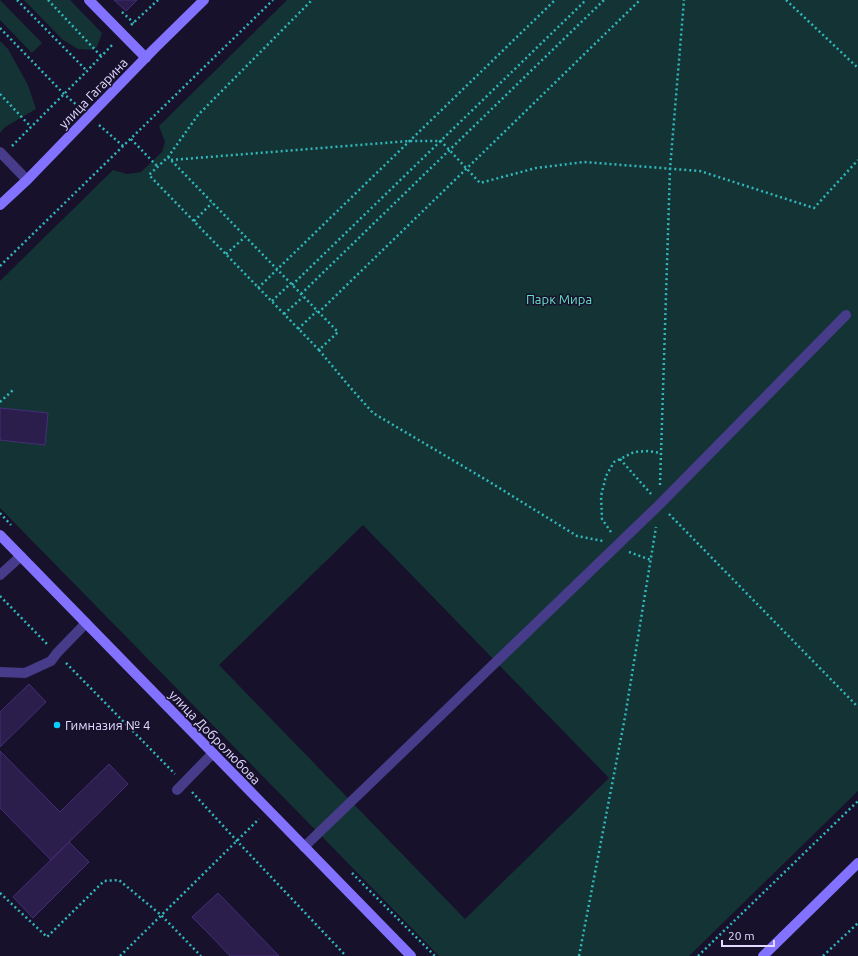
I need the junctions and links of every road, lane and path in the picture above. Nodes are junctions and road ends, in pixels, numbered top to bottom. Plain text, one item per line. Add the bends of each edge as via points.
1 (17, 0) edge
2 (48, 0) edge
3 (89, 0) edge
4 (158, 0) edge
5 (204, 0) edge
6 (273, 0) edge
7 (312, 0) edge
8 (555, 0) edge
9 (586, 0) edge
10 (604, 0) edge
11 (640, 0) edge
12 (684, 0) edge
13 (786, 0) edge
14 (0, 28) edge
15 (122, 34) junction
16 (101, 56) junction
17 (146, 58) junction
18 (858, 68) edge
19 (87, 71) junction
20 (0, 94) edge
21 (64, 94) junction
22 (89, 115) junction
23 (31, 127) junction
24 (131, 139) junction
25 (409, 141) junction
26 (441, 141) junction
27 (123, 146) junction
28 (449, 150) junction
29 (2, 153) edge
30 (168, 157) junction
31 (171, 160) junction
32 (858, 160) edge
33 (158, 167) junction
34 (467, 169) junction
35 (670, 169) junction
36 (27, 180) junction
37 (212, 203) junction
38 (0, 205) edge
39 (194, 221) junction
40 (245, 236) junction
41 (226, 254) junction
42 (0, 266) edge
43 (277, 270) junction
44 (291, 284) junction
45 (258, 288) junction
46 (302, 295) junction
47 (272, 301) junction
48 (317, 312) junction
49 (284, 314) junction
50 (846, 315) dead end
51 (298, 329) junction
52 (319, 350) junction
53 (13, 390) dead end
54 (0, 402) edge
55 (661, 453) junction
56 (620, 458) junction
57 (660, 504) junction
58 (0, 535) edge
59 (619, 543) junction
60 (21, 556) junction
61 (651, 560) junction
62 (0, 575) edge
63 (86, 623) junction
64 (0, 672) edge
65 (858, 707) edge
66 (213, 753) junction
67 (177, 790) dead end
68 (858, 801) edge
69 (268, 810) junction
70 (304, 847) junction
71 (858, 863) edge
72 (0, 893) edge
73 (162, 915) junction
74 (858, 923) edge
75 (120, 956) edge
76 (201, 956) edge
77 (411, 956) edge
78 (579, 956) edge
79 (698, 956) edge
80 (763, 956) edge
81 (823, 956) edge

1 - 19 path
2 - 16 path
3 - 15 street
4 - 15 path
5 - 17 street, улица Гагарина
6 - 24 path
7 - 30 path via 198,114
8 - 25 path
9 - 26 path
10 - 28 path
11 - 34 path
12 - 35 path
13 - 18 path
14 - 21 path
15 - 16 path
15 - 17 street
16 - 19 path
17 - 22 street, улица Гагарина
19 - 21 path
20 - 23 path
21 - 22 path
21 - 23 path
22 - 27 path
22 - 36 street, улица Гагарина
23 - 29 path
24 - 27 path
24 - 33 path
25 - 26 path
25 - 31 path
25 - 43 path
26 - 28 path
26 - 44 path
27 - 42 path
28 - 34 path
28 - 46 path
29 - 36 lane
30 - 31 path
30 - 33 path
31 - 37 path
32 - 35 path via 814,208 700,170
33 - 39 path via 149,175
34 - 35 path via 480,183 536,168 584,162
34 - 48 path
35 - 55 path
36 - 38 street, улица Гагарина
37 - 39 path
37 - 40 path
39 - 41 path
40 - 41 path
40 - 43 path
41 - 45 path
43 - 44 path
43 - 45 path
44 - 46 path
44 - 47 path
45 - 47 path
46 - 48 path
46 - 49 path
47 - 49 path
48 - 51 path
48 - 52 path via 338,332
49 - 51 path
50 - 57 lane
51 - 52 path
52 - 59 path via 373,413 577,536
53 - 54 path
55 - 56 path via 634,452
55 - 57 path
56 - 57 path
56 - 59 path via 614,462 606,476 601,496 602,519
57 - 59 lane
57 - 61 path
57 - 65 path
58 - 60 street, улица Добролюбова
59 - 61 path via 630,552
59 - 70 lane
60 - 62 lane
60 - 63 street, улица Добролюбова
61 - 78 path via 625,717
63 - 64 lane via 51,661 25,673
63 - 66 street, улица Добролюбова
66 - 67 lane
66 - 69 street, улица Добролюбова
68 - 79 path
69 - 70 street, улица Добролюбова
69 - 73 path
70 - 77 street, улица Добролюбова
71 - 80 street
72 - 73 path via 47,937 104,881 119,880
73 - 75 path
73 - 76 path
74 - 81 path

